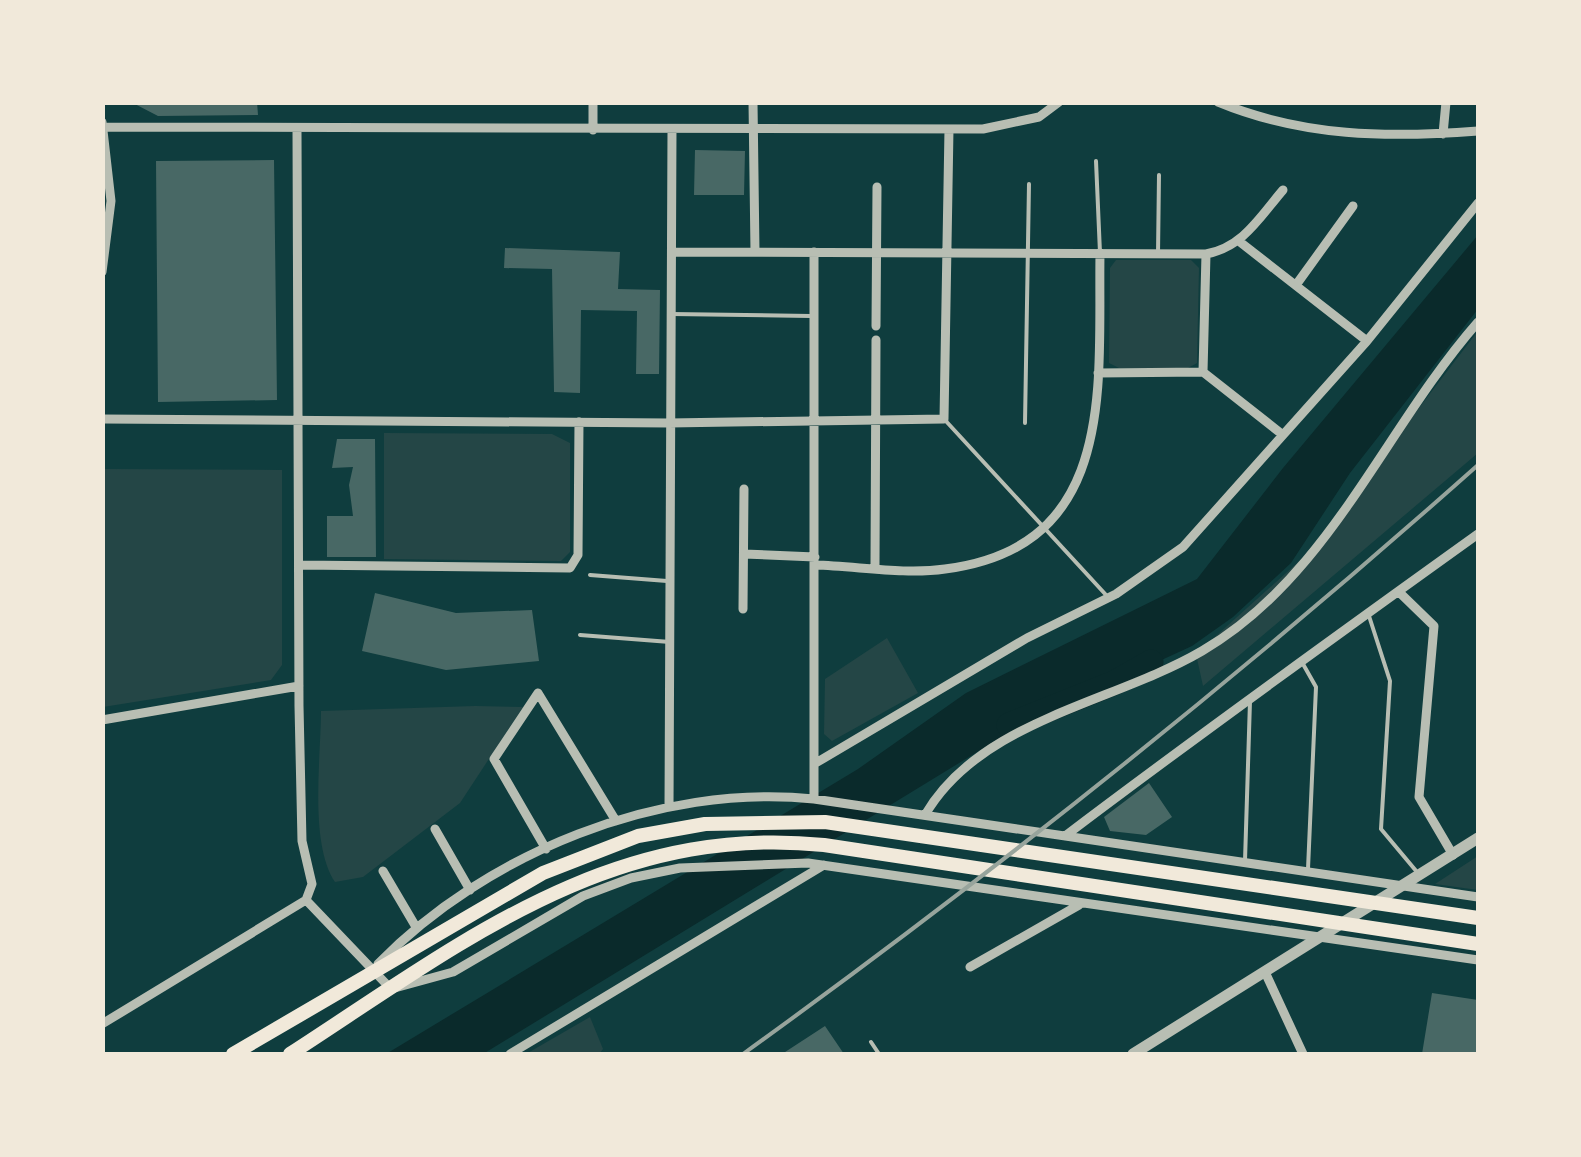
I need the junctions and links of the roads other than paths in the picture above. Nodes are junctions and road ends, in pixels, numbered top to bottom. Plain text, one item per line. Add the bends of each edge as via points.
1 (592, 102) edge
2 (753, 102) edge
3 (1059, 102) edge
4 (1218, 102) edge
5 (1446, 102) edge
6 (103, 124) edge
7 (754, 129) junction
8 (949, 129) junction
9 (297, 130) junction
10 (593, 130) junction
11 (672, 130) junction
12 (1478, 130) edge
13 (1443, 134) junction
14 (1096, 161) dead end
15 (1159, 176) dead end
16 (1030, 184) dead end
17 (877, 187) dead end
18 (1282, 190) dead end
19 (1478, 202) edge
20 (1353, 206) dead end
21 (1240, 242) junction
22 (672, 252) junction
23 (755, 252) junction
24 (814, 252) junction
25 (877, 252) junction
26 (948, 253) junction
27 (1030, 253) junction
28 (1100, 254) junction
29 (1158, 254) junction
30 (1206, 254) junction
31 (102, 272) edge
32 (1296, 285) junction
33 (671, 314) junction
34 (814, 316) junction
35 (1478, 322) edge
36 (876, 326) dead end
37 (876, 340) dead end
38 (1367, 340) junction
39 (1098, 372) junction
40 (1203, 372) junction
41 (102, 418) edge
42 (876, 419) junction
43 (944, 419) junction
44 (815, 420) junction
45 (299, 421) junction
46 (579, 422) junction
47 (669, 423) junction
48 (1025, 423) dead end
49 (1283, 435) junction
50 (744, 489) dead end
51 (1044, 526) junction
52 (1478, 534) edge
53 (744, 554) junction
54 (815, 561) junction
55 (300, 565) junction
56 (875, 566) junction
57 (590, 576) dead end
58 (672, 581) junction
59 (1400, 593) junction
60 (1108, 598) junction
61 (743, 609) dead end
62 (1369, 616) junction
63 (580, 635) dead end
64 (671, 642) junction
65 (1303, 664) junction
66 (299, 686) junction
67 (1250, 699) junction
68 (102, 720) edge
69 (814, 764) junction
70 (818, 800) junction
71 (669, 807) junction
72 (925, 815) junction
73 (616, 820) junction
74 (435, 829) dead end
75 (1062, 836) junction
76 (1478, 838) edge
77 (546, 849) junction
78 (1453, 855) junction
79 (1246, 861) junction
80 (824, 865) junction
81 (1308, 869) junction
82 (383, 871) dead end
83 (1420, 875) junction
84 (1404, 886) junction
85 (470, 890) junction
86 (1478, 897) edge
87 (306, 900) junction
88 (1081, 904) junction
89 (1478, 918) edge
90 (416, 928) junction
91 (1321, 937) junction
92 (1478, 944) edge
93 (1478, 960) edge
94 (970, 967) dead end
95 (372, 970) junction
96 (1265, 972) junction
97 (391, 988) junction
98 (102, 1024) edge
99 (871, 1042) dead end
100 (233, 1054) edge
101 (290, 1054) edge
102 (510, 1054) edge
103 (879, 1054) edge
104 (1133, 1054) edge
105 (1304, 1054) edge

1 - 10 street
2 - 7 street
3 - 8 street via 1039,117
4 - 13 street via 1308,130
5 - 13 street
6 - 9 street
6 - 31 street via 111,201
7 - 8 street
7 - 11 street
7 - 23 street
8 - 26 street
9 - 10 street
9 - 45 street
10 - 11 street
11 - 22 street
12 - 13 street
14 - 28 lane
15 - 29 lane
16 - 27 lane
17 - 25 street
18 - 21 street
19 - 38 street
20 - 32 street
21 - 30 street
21 - 32 street
22 - 23 street
22 - 33 street
23 - 24 street
24 - 25 street
24 - 34 street
25 - 26 street
25 - 36 street
26 - 27 street
26 - 43 street
27 - 28 street
27 - 48 lane
28 - 29 street
28 - 39 street
29 - 30 street
30 - 40 street
32 - 38 street
33 - 34 lane
33 - 47 street
34 - 44 street
35 - 72 street via 1294,577 1201,652 1035,724 986,755 939,792
37 - 42 street
38 - 49 street
39 - 40 street
39 - 51 street via 1088,460 1069,502
40 - 49 street
41 - 45 street
42 - 43 street
42 - 44 street
42 - 56 street
43 - 51 lane
44 - 47 street
44 - 54 street
45 - 46 street
45 - 55 street
46 - 47 street
46 - 55 street via 578,554 570,568
47 - 58 street
49 - 60 street via 1183,547
50 - 53 street
51 - 56 street via 978,563 942,570
51 - 60 lane
52 - 59 street
53 - 54 street
53 - 61 street
54 - 56 street
54 - 69 street
55 - 66 street
57 - 58 lane
58 - 64 street
59 - 62 street
59 - 78 street via 1434,626 1419,797
60 - 69 street
62 - 65 street
62 - 83 lane via 1390,681 1382,829
63 - 64 lane
64 - 71 street
65 - 67 street
65 - 81 lane via 1316,687
66 - 68 street
66 - 87 street via 302,842 312,884
67 - 75 street
67 - 79 lane
69 - 70 street
70 - 71 street
70 - 72 street
71 - 73 street
72 - 75 street
73 - 77 street
73 - 77 street via 538,693 494,760
74 - 85 street
75 - 79 street
76 - 78 street
77 - 85 street
78 - 83 street
79 - 81 street
80 - 88 street
80 - 97 street via 680,868 632,878 583,896 453,972
80 - 102 street
81 - 84 street
82 - 90 street
83 - 84 street
84 - 86 street
84 - 91 street
85 - 90 street
87 - 95 street
87 - 98 street
88 - 91 street
88 - 94 street
89 - 95 main road via 824,822 742,820 638,836 586,854
90 - 95 street
91 - 93 street
91 - 96 street
92 - 97 main road via 824,845 744,840 642,857 594,874
95 - 97 street
95 - 100 main road
96 - 104 street
96 - 105 street
97 - 101 main road
99 - 103 lane

